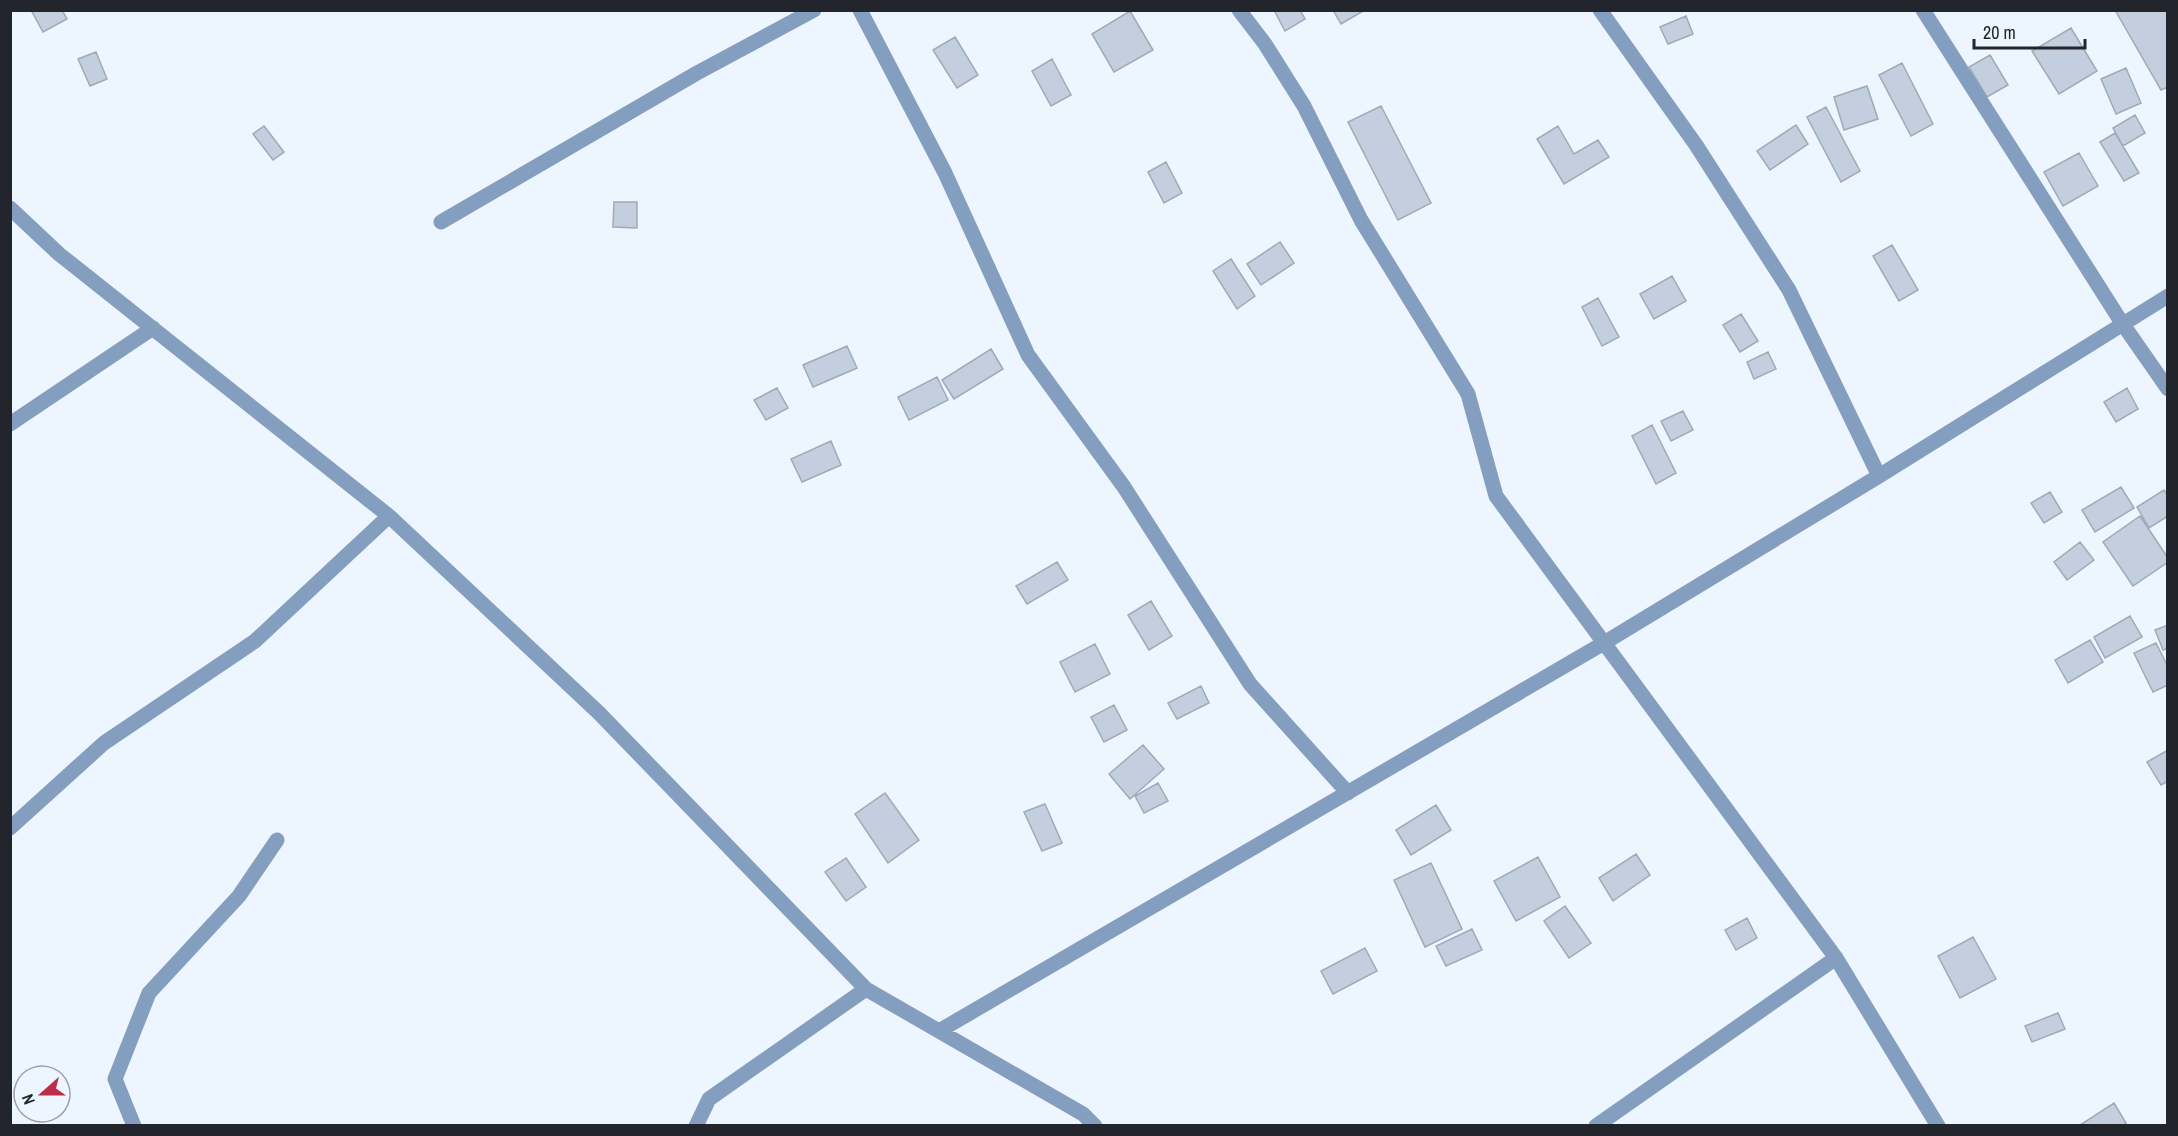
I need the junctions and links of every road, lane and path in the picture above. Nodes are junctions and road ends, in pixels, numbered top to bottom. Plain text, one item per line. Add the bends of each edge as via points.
1 (814, 10) edge
2 (861, 10) edge
3 (1239, 10) edge
4 (1600, 10) edge
5 (1923, 10) edge
6 (10, 208) edge
7 (441, 222) dead end
8 (2168, 296) edge
9 (2122, 323) junction
10 (153, 328) junction
11 (2168, 389) edge
12 (10, 424) edge
13 (1879, 476) junction
14 (389, 516) junction
15 (1604, 643) junction
16 (1348, 793) junction
17 (10, 828) edge
18 (277, 840) dead end
19 (1836, 958) junction
20 (866, 989) junction
21 (939, 1031) junction
22 (134, 1125) edge
23 (696, 1125) edge
24 (1095, 1125) edge
25 (1596, 1125) edge
26 (1938, 1125) edge

1 - 7 street
2 - 16 street via 945,173 1028,355 1124,487 1250,684
3 - 15 street via 1304,106 1361,220 1468,394 1496,496
4 - 13 street via 1696,145 1788,290
5 - 9 street
6 - 10 street via 59,254
8 - 9 street
9 - 11 street
9 - 13 street
10 - 12 street
10 - 14 street
13 - 15 street
14 - 17 street via 255,641 105,742
14 - 20 street via 599,713
15 - 16 street
15 - 19 street
16 - 21 street
18 - 22 street via 239,896 149,993 115,1079
19 - 25 street
19 - 26 street
20 - 21 street
20 - 23 street via 709,1099
21 - 24 street via 1083,1114

